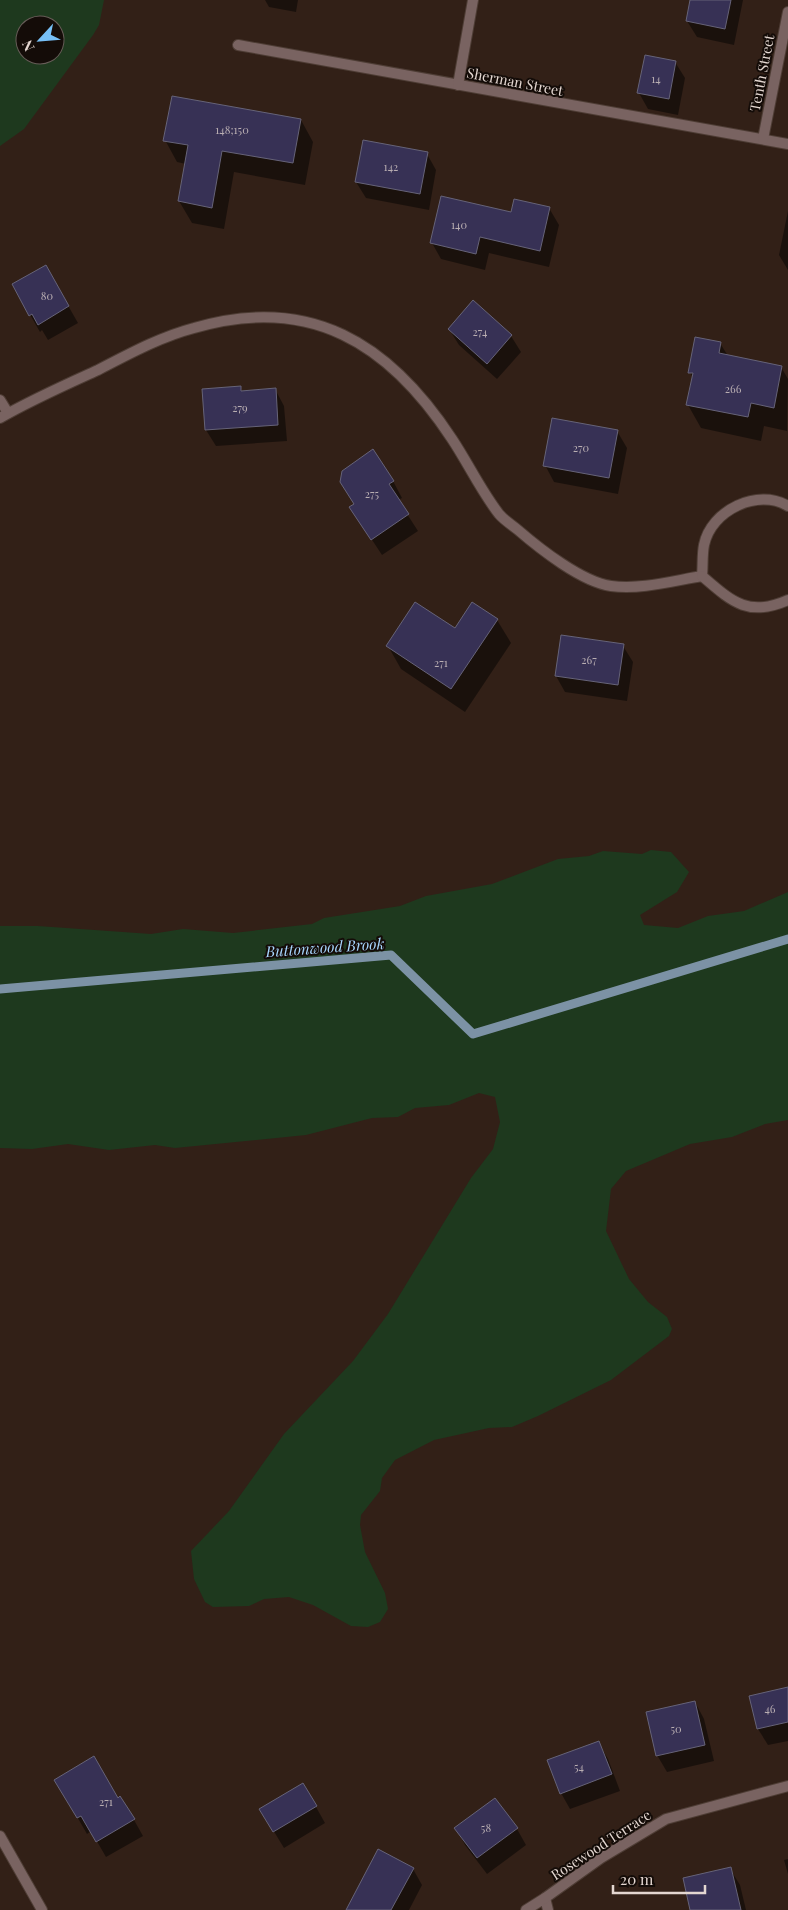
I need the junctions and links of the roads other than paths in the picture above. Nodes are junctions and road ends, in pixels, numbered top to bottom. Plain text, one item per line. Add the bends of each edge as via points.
1 (473, 0) edge
2 (788, 12) edge
3 (238, 45) dead end
4 (458, 85) junction
5 (763, 139) junction
6 (788, 144) edge
7 (0, 400) edge
8 (4, 416) edge
9 (788, 506) edge
10 (702, 576) junction
11 (788, 600) edge
12 (788, 1786) edge
13 (0, 1836) edge
14 (545, 1898) junction
15 (42, 1910) edge
16 (526, 1910) edge
17 (548, 1910) edge

1 - 4 street
2 - 5 street, Tenth Street
3 - 4 street, Sherman Street
4 - 5 street, Sherman Street
5 - 6 street, Sherman Street
7 - 8 street
8 - 10 street via 143,347 192,328 218,321 270,316 312,323 350,337 399,373 452,438 499,515 563,564 609,586 640,587
9 - 10 street via 773,499 762,499 726,512 714,525 704,544
10 - 11 street via 724,596 746,607 771,606
12 - 14 street, Rosewood Terrace via 666,1819 601,1858
13 - 15 street
14 - 16 street, Rosewood Terrace
14 - 17 street, Rosewood Terrace

